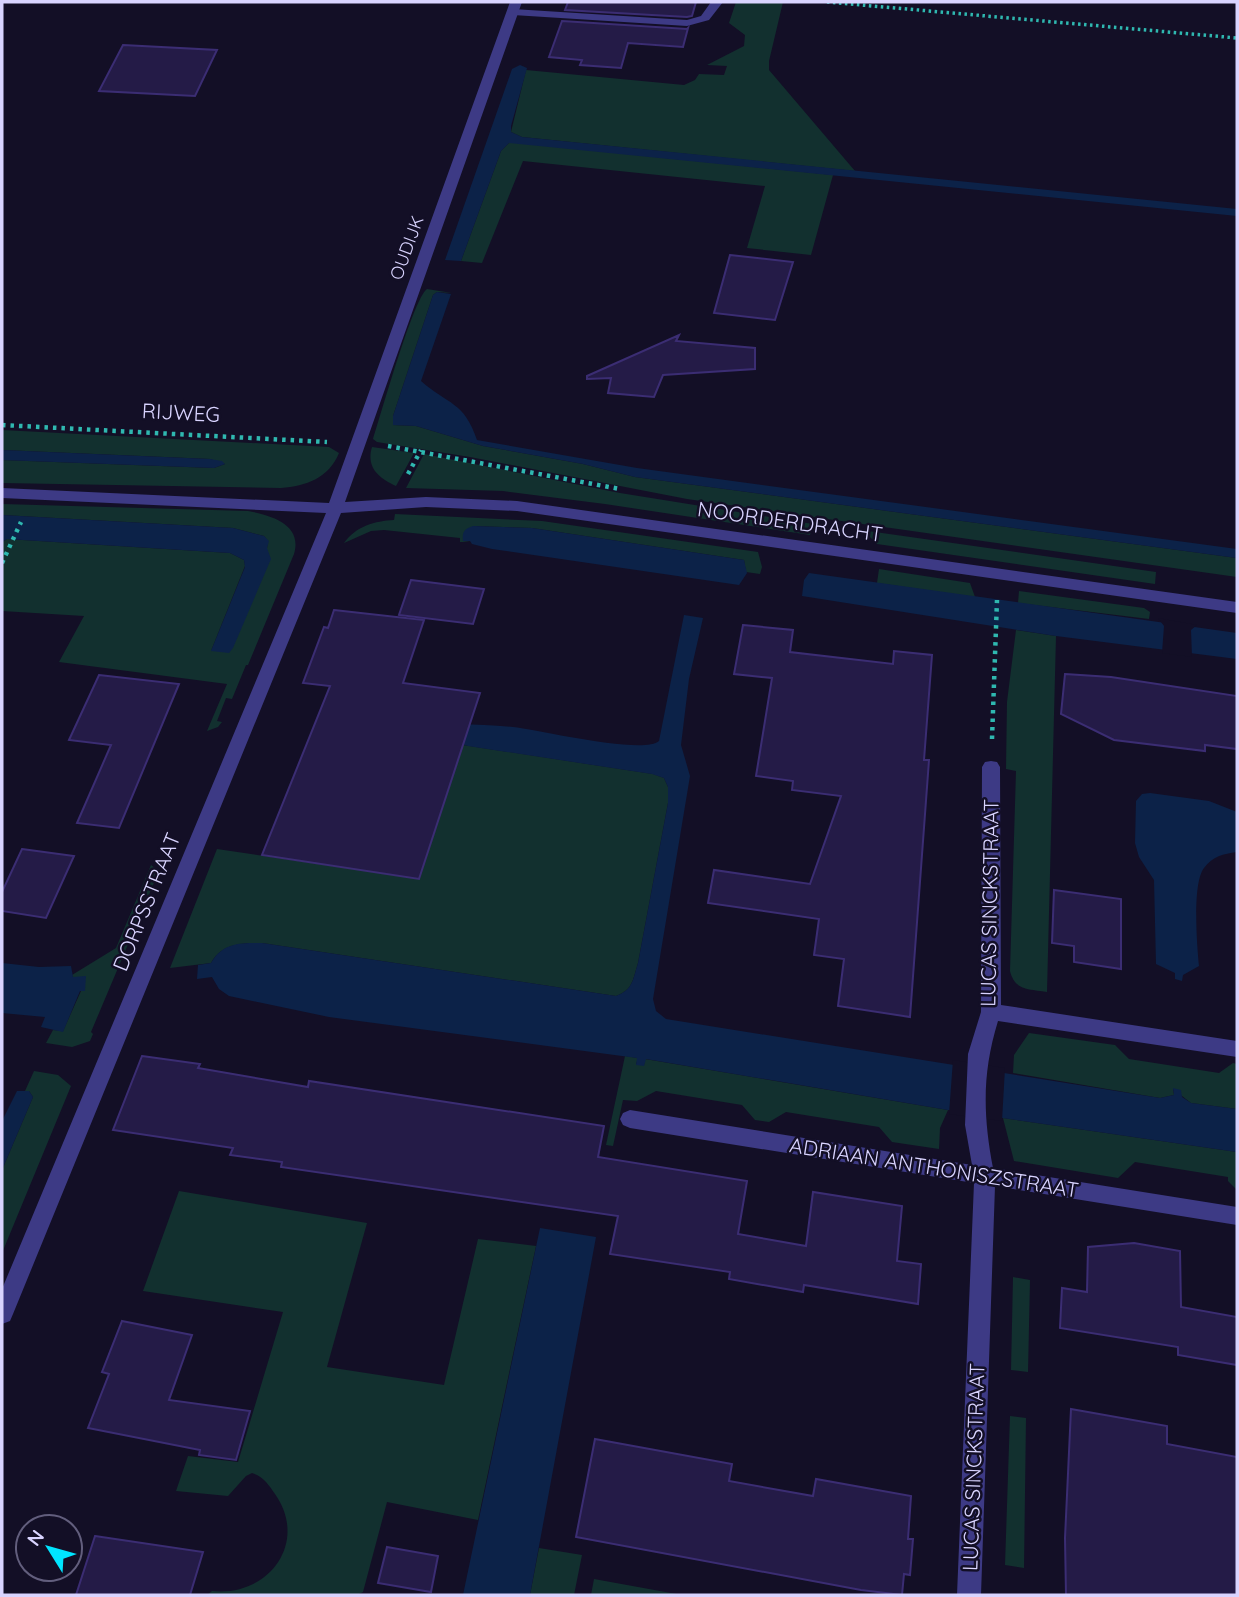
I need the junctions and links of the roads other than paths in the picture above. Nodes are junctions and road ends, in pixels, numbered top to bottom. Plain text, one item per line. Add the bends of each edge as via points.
1 (717, 2) edge
2 (514, 7) edge
3 (2, 493) edge
4 (335, 508) junction
5 (1237, 608) edge
6 (991, 767) road end
7 (991, 1012) junction
8 (1237, 1049) edge
9 (630, 1119) dead end
10 (985, 1177) junction
11 (1237, 1216) edge
12 (2, 1314) edge
13 (969, 1595) edge

1 - 2 street via 705,18 687,23
2 - 4 street, OUDIJK
3 - 4 street
4 - 5 street, NOORDERDRACHT via 426,502 517,506
4 - 12 street, DORPSSTRAAT
6 - 7 street, LUCAS SINCKSTRAAT
7 - 8 street
7 - 10 street, LUCAS SINCKSTRAAT via 978,1054 975,1125
9 - 10 street, ADRIAAN ANTHONISZSTRAAT
10 - 11 street, ADRIAAN ANTHONISZSTRAAT
10 - 13 street, LUCAS SINCKSTRAAT

